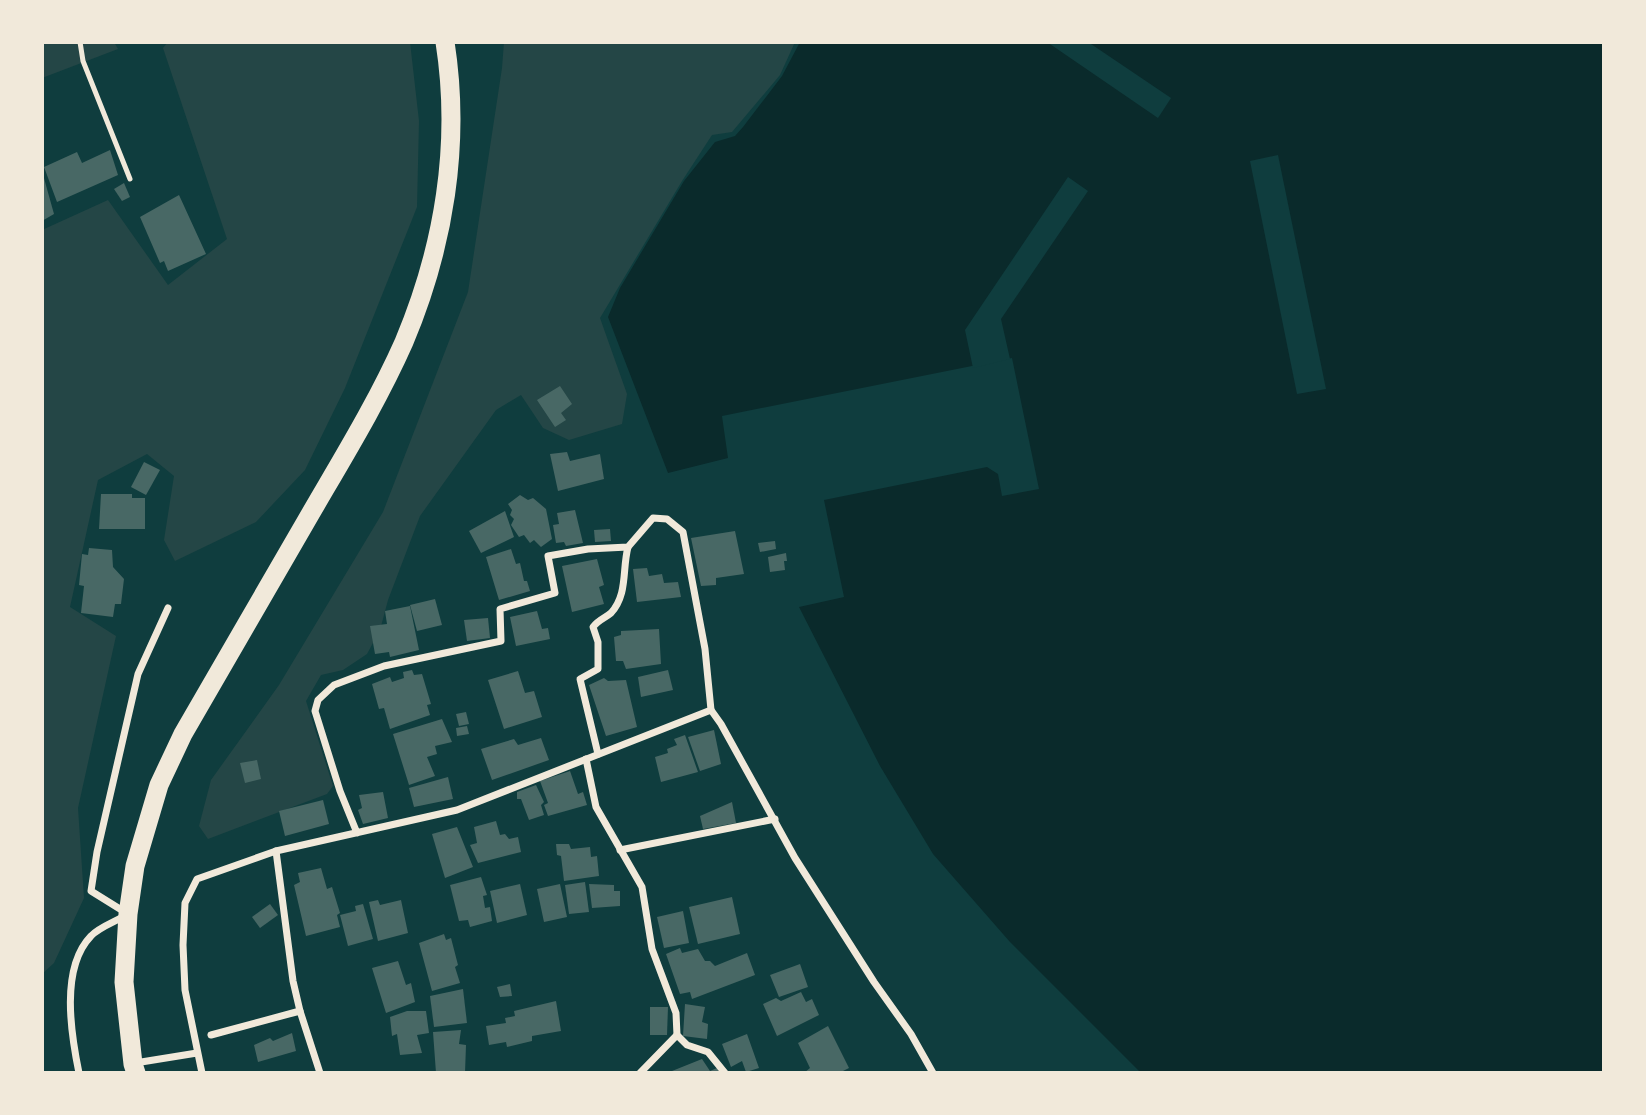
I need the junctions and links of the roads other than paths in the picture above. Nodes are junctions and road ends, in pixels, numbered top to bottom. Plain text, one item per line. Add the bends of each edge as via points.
1 (80, 42) edge
2 (445, 42) edge
3 (130, 179) dead end
4 (628, 547) junction
5 (168, 608) dead end
6 (711, 710) junction
7 (598, 754) junction
8 (586, 759) junction
9 (775, 819) junction
10 (357, 833) junction
11 (620, 850) junction
12 (275, 851) junction
13 (128, 915) junction
14 (300, 1011) junction
15 (211, 1035) dead end
16 (677, 1035) junction
17 (197, 1053) junction
18 (134, 1068) edge
19 (79, 1073) edge
20 (202, 1073) edge
21 (320, 1073) edge
22 (640, 1073) edge
23 (725, 1073) edge
24 (933, 1073) edge

1 - 3 lane via 83,61
2 - 13 highway via 451,80 445,209 404,342 366,419 183,734 159,785 135,866
4 - 6 street via 653,518 667,519 682,532 705,649
4 - 7 street via 618,602 593,627 598,669 580,679
4 - 10 street via 548,556 555,593 500,609 501,641 384,666 334,685 318,700 316,711
5 - 13 street via 138,674 91,891
6 - 7 street
6 - 9 street
7 - 8 street
8 - 10 street via 457,810
8 - 11 street via 596,807
9 - 11 street
9 - 24 street
10 - 12 street
11 - 16 street via 642,887 652,948 676,1013
12 - 14 street
12 - 17 street via 197,879 185,903 185,990
13 - 18 highway via 124,982
13 - 19 street via 92,935 77,956 69,1009
14 - 15 street
14 - 21 street
16 - 22 street
16 - 23 street via 687,1045 708,1052
17 - 18 street
17 - 20 street

